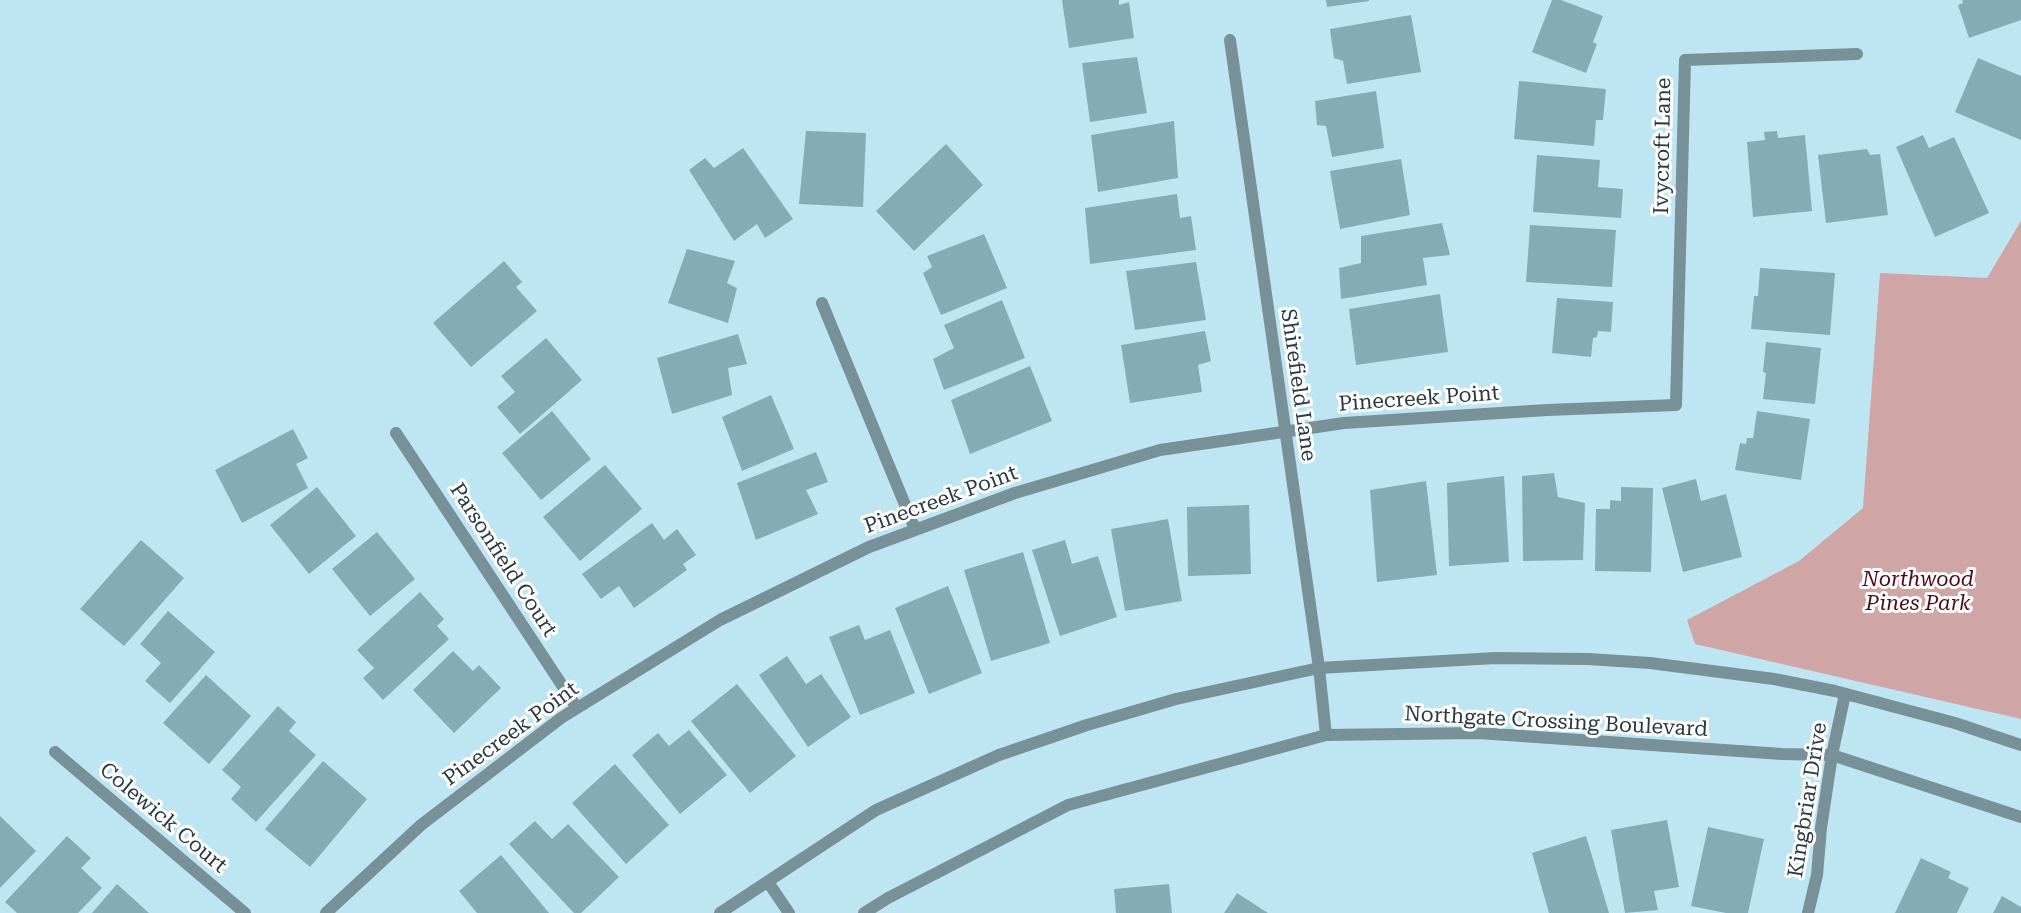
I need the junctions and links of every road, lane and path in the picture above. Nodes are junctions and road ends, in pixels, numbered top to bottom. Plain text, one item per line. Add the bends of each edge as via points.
1 (1230, 40) dead end
2 (1857, 54) dead end
3 (822, 303) dead end
4 (1676, 405) joint
5 (1284, 431) junction
6 (396, 433) dead end
7 (915, 530) junction
8 (1319, 669) junction
9 (1845, 694) junction
10 (577, 708) junction
11 (1326, 735) junction
12 (2021, 745) edge
13 (55, 752) dead end
14 (1832, 755) junction
15 (2021, 817) edge
16 (768, 882) junction
17 (245, 913) edge
18 (326, 913) edge
19 (720, 913) edge
20 (789, 913) edge
21 (864, 913) edge
22 (1808, 913) edge

1 - 5 street, Shirefield Lane
2 - 4 street, Ivycroft Lane via 1685,60
3 - 7 street
4 - 5 street, Pinecreek Point via 1419,418
5 - 7 street, Pinecreek Point via 1160,450 1015,493
5 - 8 street, Shirefield Lane
6 - 10 street, Parsonfield Court
7 - 10 street, Pinecreek Point via 869,547 720,620
8 - 9 street via 1496,658 1588,659 1774,679
8 - 11 street, Shirefield Lane
8 - 16 street via 1176,699 1087,724 999,755 876,810
9 - 12 street
9 - 14 street, Kingbriar Drive
10 - 18 street, Pinecreek Point via 422,825
11 - 14 street, Northgate Crossing Boulevard via 1478,734
11 - 21 street, Northgate Crossing Boulevard via 1068,805
13 - 17 street, Colewick Court
14 - 15 street, Northgate Crossing Boulevard
14 - 22 street, Kingbriar Drive via 1817,875
16 - 19 street
16 - 20 street

